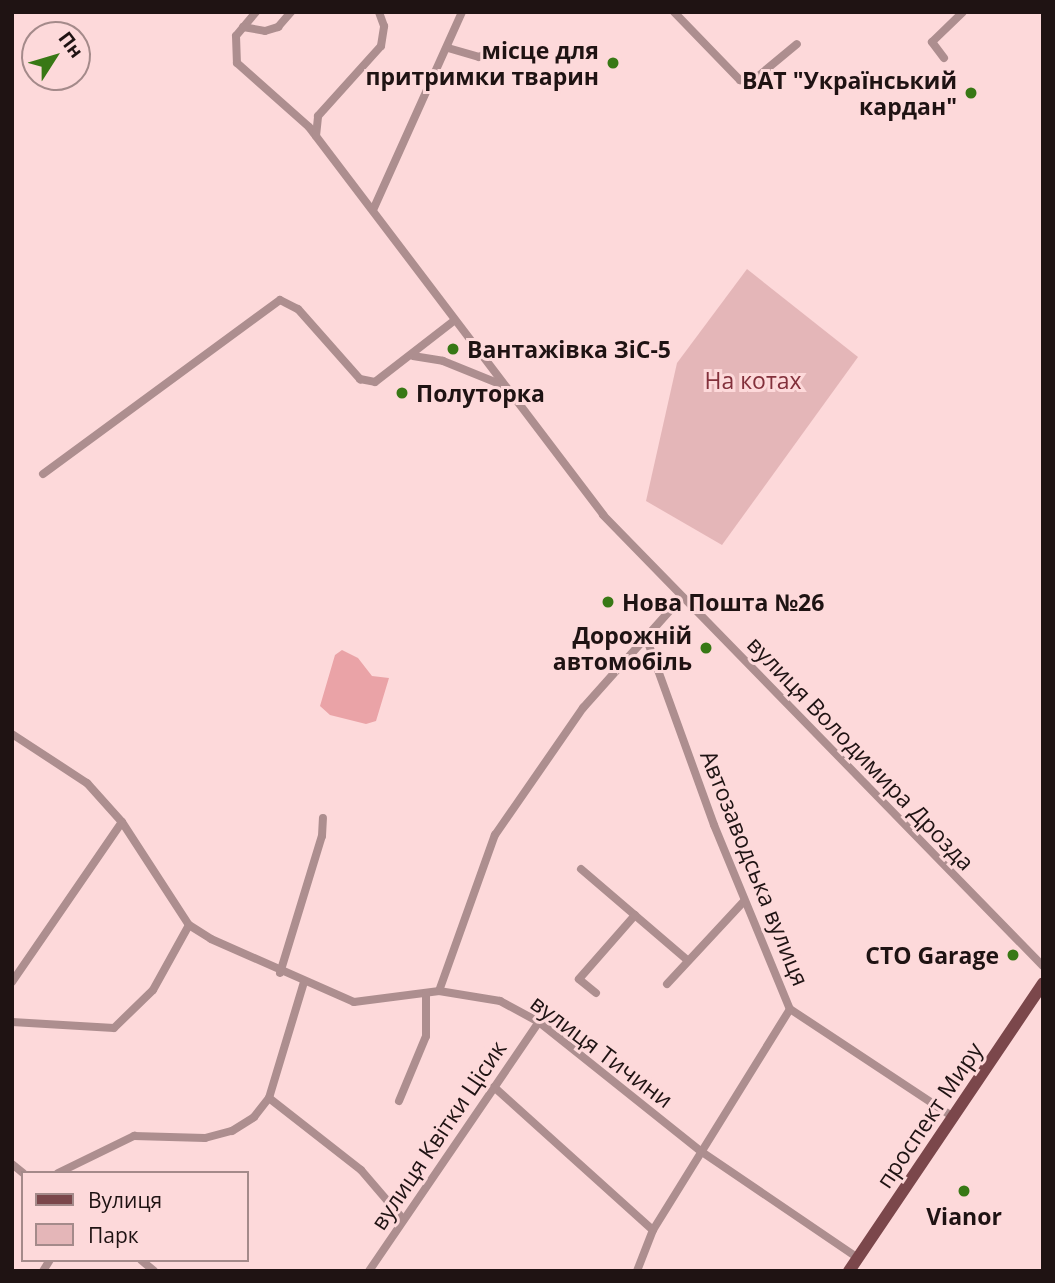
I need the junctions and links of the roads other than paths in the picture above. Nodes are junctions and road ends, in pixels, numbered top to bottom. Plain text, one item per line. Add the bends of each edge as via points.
1 (256, 12) edge
2 (291, 12) edge
3 (379, 12) edge
4 (462, 12) edge
5 (674, 12) edge
6 (963, 12) edge
7 (243, 27) junction
8 (797, 44) dead end
9 (448, 48) junction
10 (493, 50) dead end
11 (944, 58) dead end
12 (318, 116) junction
13 (301, 119) junction
14 (316, 136) junction
15 (373, 211) junction
16 (455, 320) junction
17 (413, 356) junction
18 (506, 387) junction
19 (43, 474) dead end
20 (682, 597) junction
21 (646, 637) junction
22 (12, 734) edge
23 (323, 818) dead end
24 (122, 822) junction
25 (582, 869) dead end
26 (744, 901) junction
27 (635, 915) junction
28 (189, 925) junction
29 (686, 959) junction
30 (1043, 966) edge
31 (280, 973) junction
32 (12, 982) edge
33 (304, 982) junction
34 (1043, 983) edge
35 (667, 984) dead end
36 (439, 991) junction
37 (426, 993) junction
38 (596, 993) dead end
39 (790, 1009) junction
40 (12, 1022) edge
41 (539, 1022) junction
42 (494, 1087) junction
43 (269, 1098) junction
44 (399, 1101) dead end
45 (953, 1116) junction
46 (702, 1152) junction
47 (62, 1171) edge
48 (403, 1219) junction
49 (653, 1230) junction
50 (858, 1258) junction
51 (369, 1271) edge
52 (637, 1271) edge
53 (849, 1271) edge

1 - 7 street
2 - 7 street via 278,27 265,31
3 - 12 street via 384,26 381,46
4 - 9 street
5 - 8 street via 740,80 756,78
6 - 11 street via 932,42
7 - 13 street, вулиця Володимира Дрозда via 236,36 237,63
9 - 10 street via 479,57
9 - 15 street
12 - 13 street
12 - 14 street
13 - 14 street, вулиця Володимира Дрозда
14 - 15 street, вулиця Володимира Дрозда
15 - 16 street, вулиця Володимира Дрозда
16 - 17 street
16 - 18 street, вулиця Володимира Дрозда
17 - 18 street via 443,361
17 - 19 street via 375,382 360,379 298,309 280,300
18 - 20 street, вулиця Володимира Дрозда via 603,515
20 - 21 street
20 - 30 street, вулиця Володимира Дрозда
21 - 26 street, Автозаводська вулиця
21 - 36 street via 583,708 495,835
22 - 24 street, вулиця Тичини via 87,783
23 - 31 street via 322,836
24 - 28 street, вулиця Тичини
24 - 32 street
25 - 27 street
26 - 29 street
26 - 39 street, Автозаводська вулиця
27 - 29 street
27 - 38 street via 579,979
28 - 31 street, вулиця Тичини
28 - 40 street via 153,990 114,1028
29 - 35 street
31 - 33 street, вулиця Тичини
33 - 37 street, вулиця Тичини via 354,1002
33 - 43 street
34 - 45 main road, проспект Миру
36 - 37 street, вулиця Тичини
36 - 41 street, вулиця Тичини via 500,1001
37 - 44 street via 426,1036
39 - 45 street, Автозаводська вулиця
39 - 46 street
41 - 42 street, вулиця Квітки Цісик
41 - 46 street, вулиця Тичини
42 - 48 street, вулиця Квітки Цісик
42 - 49 street
43 - 47 street via 254,1117 232,1131 205,1138 134,1136
43 - 48 street via 361,1170
45 - 50 main road, проспект Миру
46 - 49 street
46 - 50 street, вулиця Тичини
48 - 51 street, вулиця Квітки Цісик
49 - 52 street
50 - 53 main road, проспект Миру

